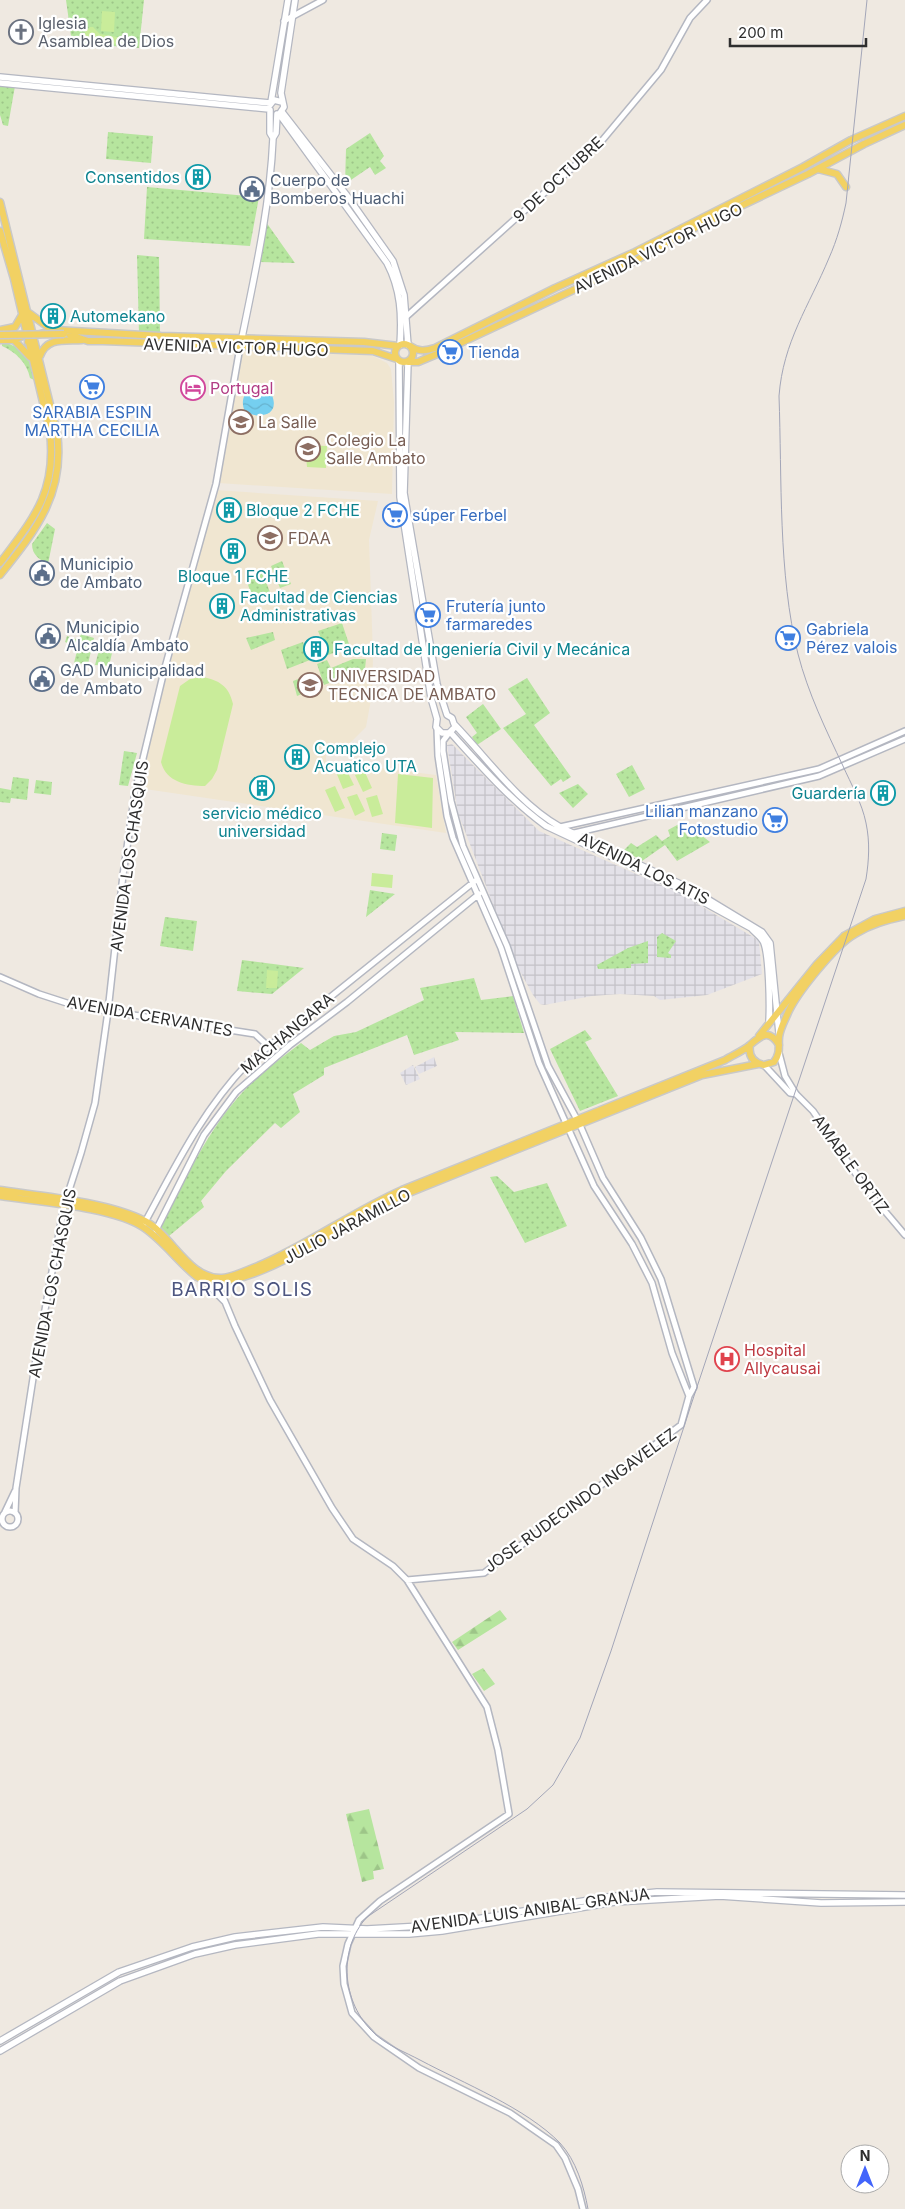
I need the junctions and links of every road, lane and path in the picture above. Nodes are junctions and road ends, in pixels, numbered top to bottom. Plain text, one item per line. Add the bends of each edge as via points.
1 (288, 0) edge
2 (294, 0) edge
3 (324, 0) edge
4 (707, 0) edge
5 (291, 18) junction
6 (284, 21) junction
7 (0, 77) edge
8 (0, 83) edge
9 (282, 83) junction
10 (289, 90) dead end
11 (282, 102) junction
12 (270, 106) junction
13 (279, 113) junction
14 (905, 116) edge
15 (286, 124) junction
16 (905, 125) edge
17 (277, 126) junction
18 (273, 138) junction
19 (817, 169) junction
20 (846, 187) dead end
21 (0, 202) edge
22 (0, 231) edge
23 (26, 314) junction
24 (407, 316) junction
25 (12, 329) junction
26 (0, 330) edge
27 (53, 330) junction
28 (0, 335) edge
29 (30, 336) junction
30 (88, 337) junction
31 (242, 339) junction
32 (0, 340) edge
33 (12, 340) junction
34 (58, 341) junction
35 (409, 345) junction
36 (399, 346) junction
37 (240, 347) junction
38 (39, 358) junction
39 (32, 360) junction
40 (398, 360) junction
41 (408, 362) junction
42 (0, 563) edge
43 (0, 575) edge
44 (447, 715) junction
45 (437, 719) junction
46 (454, 724) junction
47 (437, 728) junction
48 (905, 731) edge
49 (450, 732) junction
50 (905, 739) edge
51 (558, 829) junction
52 (570, 834) junction
53 (475, 881) junction
54 (480, 893) junction
55 (905, 911) edge
56 (905, 916) edge
57 (0, 977) edge
58 (778, 1010) junction
59 (108, 1011) junction
60 (769, 1021) junction
61 (779, 1035) junction
62 (758, 1036) junction
63 (750, 1045) junction
64 (269, 1046) junction
65 (779, 1049) junction
66 (761, 1064) junction
67 (796, 1094) junction
68 (578, 1123) junction
69 (568, 1127) junction
70 (0, 1190) edge
71 (0, 1196) edge
72 (64, 1203) junction
73 (144, 1224) junction
74 (155, 1232) junction
75 (905, 1235) edge
76 (204, 1278) junction
77 (217, 1280) junction
78 (225, 1303) junction
79 (689, 1396) junction
80 (16, 1488) junction
81 (15, 1513) junction
82 (2, 1516) edge
83 (10, 1528) junction
84 (0, 1530) edge
85 (407, 1580) junction
86 (905, 1895) edge
87 (905, 1902) edge
88 (353, 1930) junction
89 (0, 2041) edge
90 (0, 2051) edge
91 (583, 2209) edge

1 - 6 main road, AVENIDA LOS CHASQUIS
2 - 5 main road
3 - 5 street
4 - 24 street, 9 DE OCTUBRE via 690,18 660,70 600,143
5 - 6 street
5 - 9 main road
6 - 12 main road, AVENIDA LOS CHASQUIS
7 - 12 main road
8 - 12 main road
9 - 10 main road
9 - 11 main road
11 - 12 main road via 276,100
11 - 13 main road, AVENIDA LOS CHASQUIS via 284,107
12 - 13 main road
12 - 18 main road, AVENIDA LOS CHASQUIS via 270,133
13 - 15 main road
13 - 17 main road, AVENIDA LOS CHASQUIS
13 - 24 main road, AVENIDA LOS ATIS via 343,190 393,261
14 - 35 main road, AVENIDA VICTOR HUGO via 436,348 427,351
15 - 17 main road
15 - 36 main road via 387,263 400,304
16 - 19 main road, AVENIDA VICTOR HUGO
17 - 18 main road, AVENIDA LOS CHASQUIS
18 - 31 main road, AVENIDA LOS CHASQUIS via 266,201
19 - 20 main road via 837,174
19 - 41 main road, AVENIDA VICTOR HUGO via 633,262 460,344 418,362
21 - 23 main road
22 - 23 main road
23 - 25 main road
23 - 27 main road
23 - 29 main road
24 - 35 main road, AVENIDA LOS ATIS
25 - 26 main road
25 - 33 main road
27 - 29 main road, AVENIDA VICTOR HUGO
27 - 30 main road, AVENIDA VICTOR HUGO
27 - 34 main road
28 - 30 main road, AVENIDA VICTOR HUGO, bridge
29 - 33 main road, AVENIDA VICTOR HUGO
29 - 38 main road
29 - 39 main road
30 - 31 main road, AVENIDA VICTOR HUGO
30 - 34 main road
30 - 37 main road, AVENIDA VICTOR HUGO
31 - 36 main road, AVENIDA VICTOR HUGO
31 - 37 main road, AVENIDA LOS CHASQUIS
32 - 33 main road, AVENIDA VICTOR HUGO
33 - 39 main road
34 - 38 main road via 47,344
35 - 36 main road
35 - 41 main road, AVENIDA LOS ATIS via 414,354
36 - 40 main road via 395,354
37 - 40 main road, AVENIDA VICTOR HUGO via 373,352
37 - 59 street, AVENIDA LOS CHASQUIS via 216,484 164,671 135,792
38 - 43 main road via 57,432 58,474 46,509
39 - 42 main road via 50,432 52,468 42,503
40 - 41 main road
40 - 45 main road via 400,497
41 - 44 main road, AVENIDA LOS ATIS via 404,493 435,676
44 - 45 main road
44 - 46 main road, AVENIDA LOS ATIS
45 - 47 main road
46 - 49 main road
46 - 51 main road, AVENIDA LOS ATIS via 525,801
47 - 49 main road, AVENIDA LOS ATIS via 442,733
47 - 53 street via 447,816 453,838
48 - 51 street via 819,770
49 - 51 main road, AVENIDA LOS ATIS via 530,814
49 - 53 street via 443,744 451,800
50 - 52 street via 819,776
51 - 52 main road, AVENIDA LOS ATIS
52 - 58 main road, AVENIDA LOS ATIS via 690,888 762,932 770,943
52 - 60 main road, AVENIDA LOS ATIS via 751,928 761,938 765,949
53 - 54 street
53 - 64 street, MACHANGARA
54 - 68 street via 507,946 545,1059
54 - 69 street via 539,1063
54 - 74 street, MACHANGARA via 236,1092 204,1135
55 - 58 main road, JULIO JARAMILLO via 875,919 849,932
56 - 61 main road via 870,926 846,940 797,996
57 - 59 street, AVENIDA CERVANTES via 76,1006
58 - 60 main road, JULIO JARAMILLO
58 - 61 main road, AVENIDA LOS ATIS
59 - 64 street, AVENIDA CERVANTES via 255,1034
59 - 72 street, AVENIDA LOS CHASQUIS via 95,1103
60 - 62 main road, JULIO JARAMILLO
61 - 65 main road
62 - 63 main road, JULIO JARAMILLO
62 - 65 main road via 773,1038
63 - 66 main road via 750,1056
63 - 68 main road, JULIO JARAMILLO via 725,1060 638,1094
64 - 73 street, MACHANGARA via 234,1078 206,1113
65 - 66 main road, JULIO JARAMILLO via 774,1062
65 - 67 street, AMABLE ORTIZ via 785,1076
66 - 67 street, AMABLE ORTIZ via 790,1093
66 - 68 main road, JULIO JARAMILLO via 702,1076
67 - 75 street, AMABLE ORTIZ via 813,1111 867,1190
68 - 69 main road, JULIO JARAMILLO
68 - 79 street, JOSE RUDECINDO INGAVELEZ via 603,1178 641,1238 660,1280 694,1387
69 - 77 main road, JULIO JARAMILLO via 386,1197 277,1258
69 - 79 street via 594,1186 632,1244 652,1283 672,1353
70 - 72 main road, JULIO JARAMILLO
71 - 72 main road, JULIO JARAMILLO
72 - 73 main road, JULIO JARAMILLO via 119,1211
72 - 80 street, AVENIDA LOS CHASQUIS
73 - 74 main road, JULIO JARAMILLO
74 - 76 main road, JULIO JARAMILLO
76 - 77 main road, JULIO JARAMILLO
76 - 78 street
77 - 78 street
78 - 85 street via 270,1400 332,1508 353,1539
79 - 85 street, JOSE RUDECINDO INGAVELEZ via 681,1425 484,1573
80 - 81 street, AVENIDA LOS CHASQUIS
80 - 82 street, AVENIDA LOS CHASQUIS
81 - 82 street via 9,1511
81 - 83 street via 17,1522
82 - 83 street via 2,1523
83 - 84 street
85 - 88 street via 487,1708 509,1814 380,1901
86 - 88 main road, AVENIDA LUIS ANIBAL GRANJA via 657,1892 607,1897 440,1925
87 - 88 main road, AVENIDA LUIS ANIBAL GRANJA via 821,1903 720,1896 602,1903 442,1931 409,1934
88 - 89 main road, AVENIDA LUIS ANIBAL GRANJA via 297,1929 235,1937 159,1957 119,1972
88 - 90 main road, AVENIDA LUIS ANIBAL GRANJA via 235,1945 165,1964 120,1981
88 - 91 street via 343,1966 344,1984 352,2013 362,2026 402,2057 510,2113 556,2145 565,2158

